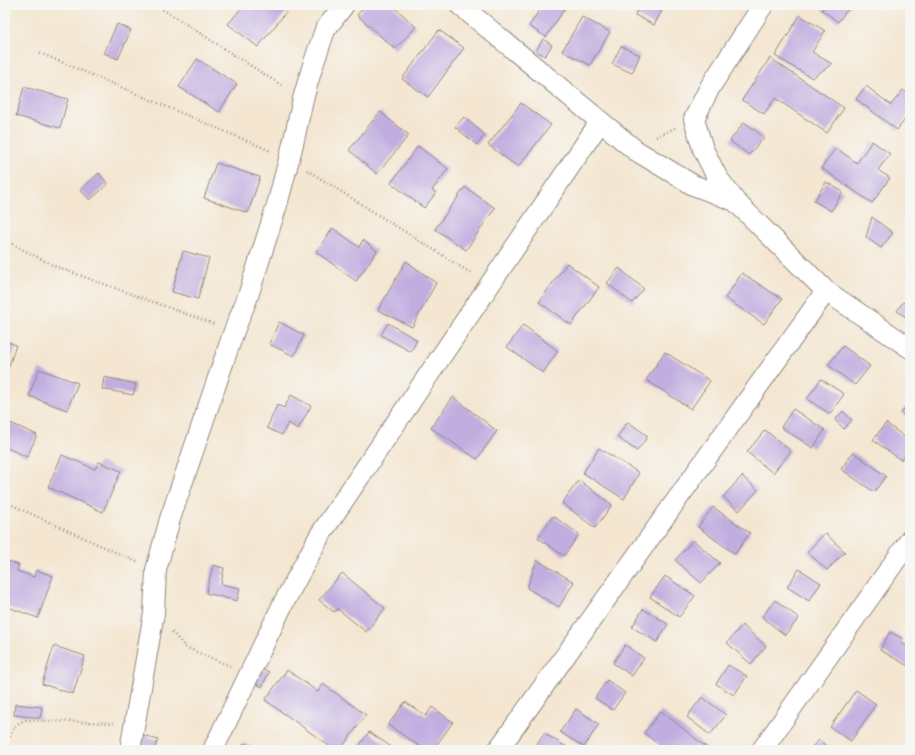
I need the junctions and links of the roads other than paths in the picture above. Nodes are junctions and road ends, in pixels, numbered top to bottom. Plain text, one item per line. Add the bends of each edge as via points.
1 (344, 5) edge
2 (460, 5) edge
3 (763, 5) edge
4 (600, 122) junction
5 (736, 200) junction
6 (826, 291) junction
7 (910, 348) edge
8 (910, 540) edge
9 (130, 750) edge
10 (213, 750) edge
11 (498, 750) edge
12 (762, 750) edge

1 - 9 street via 325,30 303,99 277,205 248,296 191,456 156,570 154,613
2 - 4 street
3 - 5 street via 710,87 694,119 702,148 718,177
4 - 5 street via 635,150 693,184
4 - 10 street via 320,535 283,604
5 - 6 street
6 - 7 street
6 - 11 street
8 - 12 street

